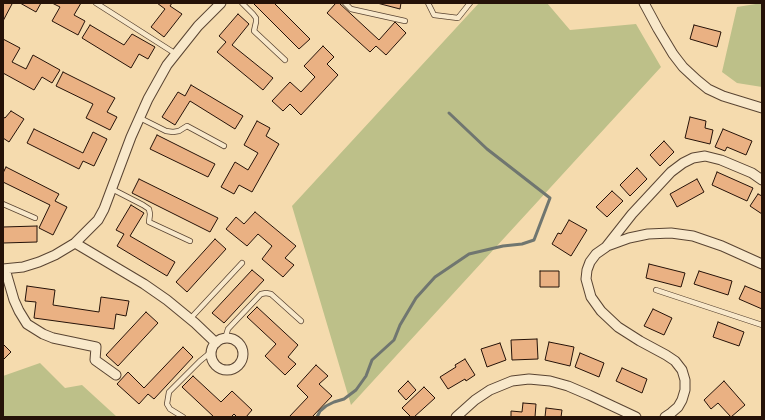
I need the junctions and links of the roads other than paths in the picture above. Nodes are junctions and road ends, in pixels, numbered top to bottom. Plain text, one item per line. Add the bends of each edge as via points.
1 (96, 3) edge
2 (221, 3) edge
3 (242, 3) edge
4 (344, 3) edge
5 (428, 3) edge
6 (470, 3) edge
7 (644, 3) edge
8 (405, 21) dead end
9 (176, 54) junction
10 (285, 60) dead end
11 (762, 108) edge
12 (140, 118) junction
13 (224, 146) dead end
14 (762, 180) edge
15 (112, 189) junction
16 (3, 204) edge
17 (35, 218) dead end
18 (190, 241) dead end
19 (75, 243) junction
20 (606, 247) junction
21 (242, 263) dead end
22 (762, 264) edge
23 (4, 269) edge
24 (656, 290) dead end
25 (190, 319) junction
26 (301, 321) dead end
27 (762, 325) edge
28 (225, 339) junction
29 (216, 343) junction
30 (212, 352) junction
31 (116, 375) dead end
32 (183, 417) edge
33 (456, 417) edge
34 (636, 417) edge
35 (665, 417) edge

1 - 9 lane
2 - 9 street via 198,26
3 - 10 lane via 256,18 254,31
4 - 8 lane via 351,9
5 - 6 lane via 434,15 458,18
7 - 11 street via 683,67 708,89
9 - 12 street via 167,65
12 - 13 lane via 166,132 179,131 187,126
12 - 15 street
14 - 20 street via 721,160 705,156 693,158 671,172
15 - 18 lane via 149,209 149,222
15 - 19 street via 98,220
16 - 17 lane
19 - 23 street via 39,262
19 - 25 street via 144,284
20 - 22 street via 628,238 671,233 693,236
20 - 35 street via 596,254 587,270 586,279 591,297 618,327 675,361 682,370 685,390 682,400 678,407
21 - 25 lane
23 - 31 street via 14,300 28,324 52,338 96,347 94,360
24 - 27 lane
25 - 29 street
26 - 28 lane via 271,294 261,294 228,329
28 - 29 street
28 - 30 street via 234,340 242,347 243,357 239,366 230,370 220,369 213,362
29 - 30 street
30 - 32 lane via 169,392 167,404
33 - 34 street via 490,390 512,381 529,379 568,386

